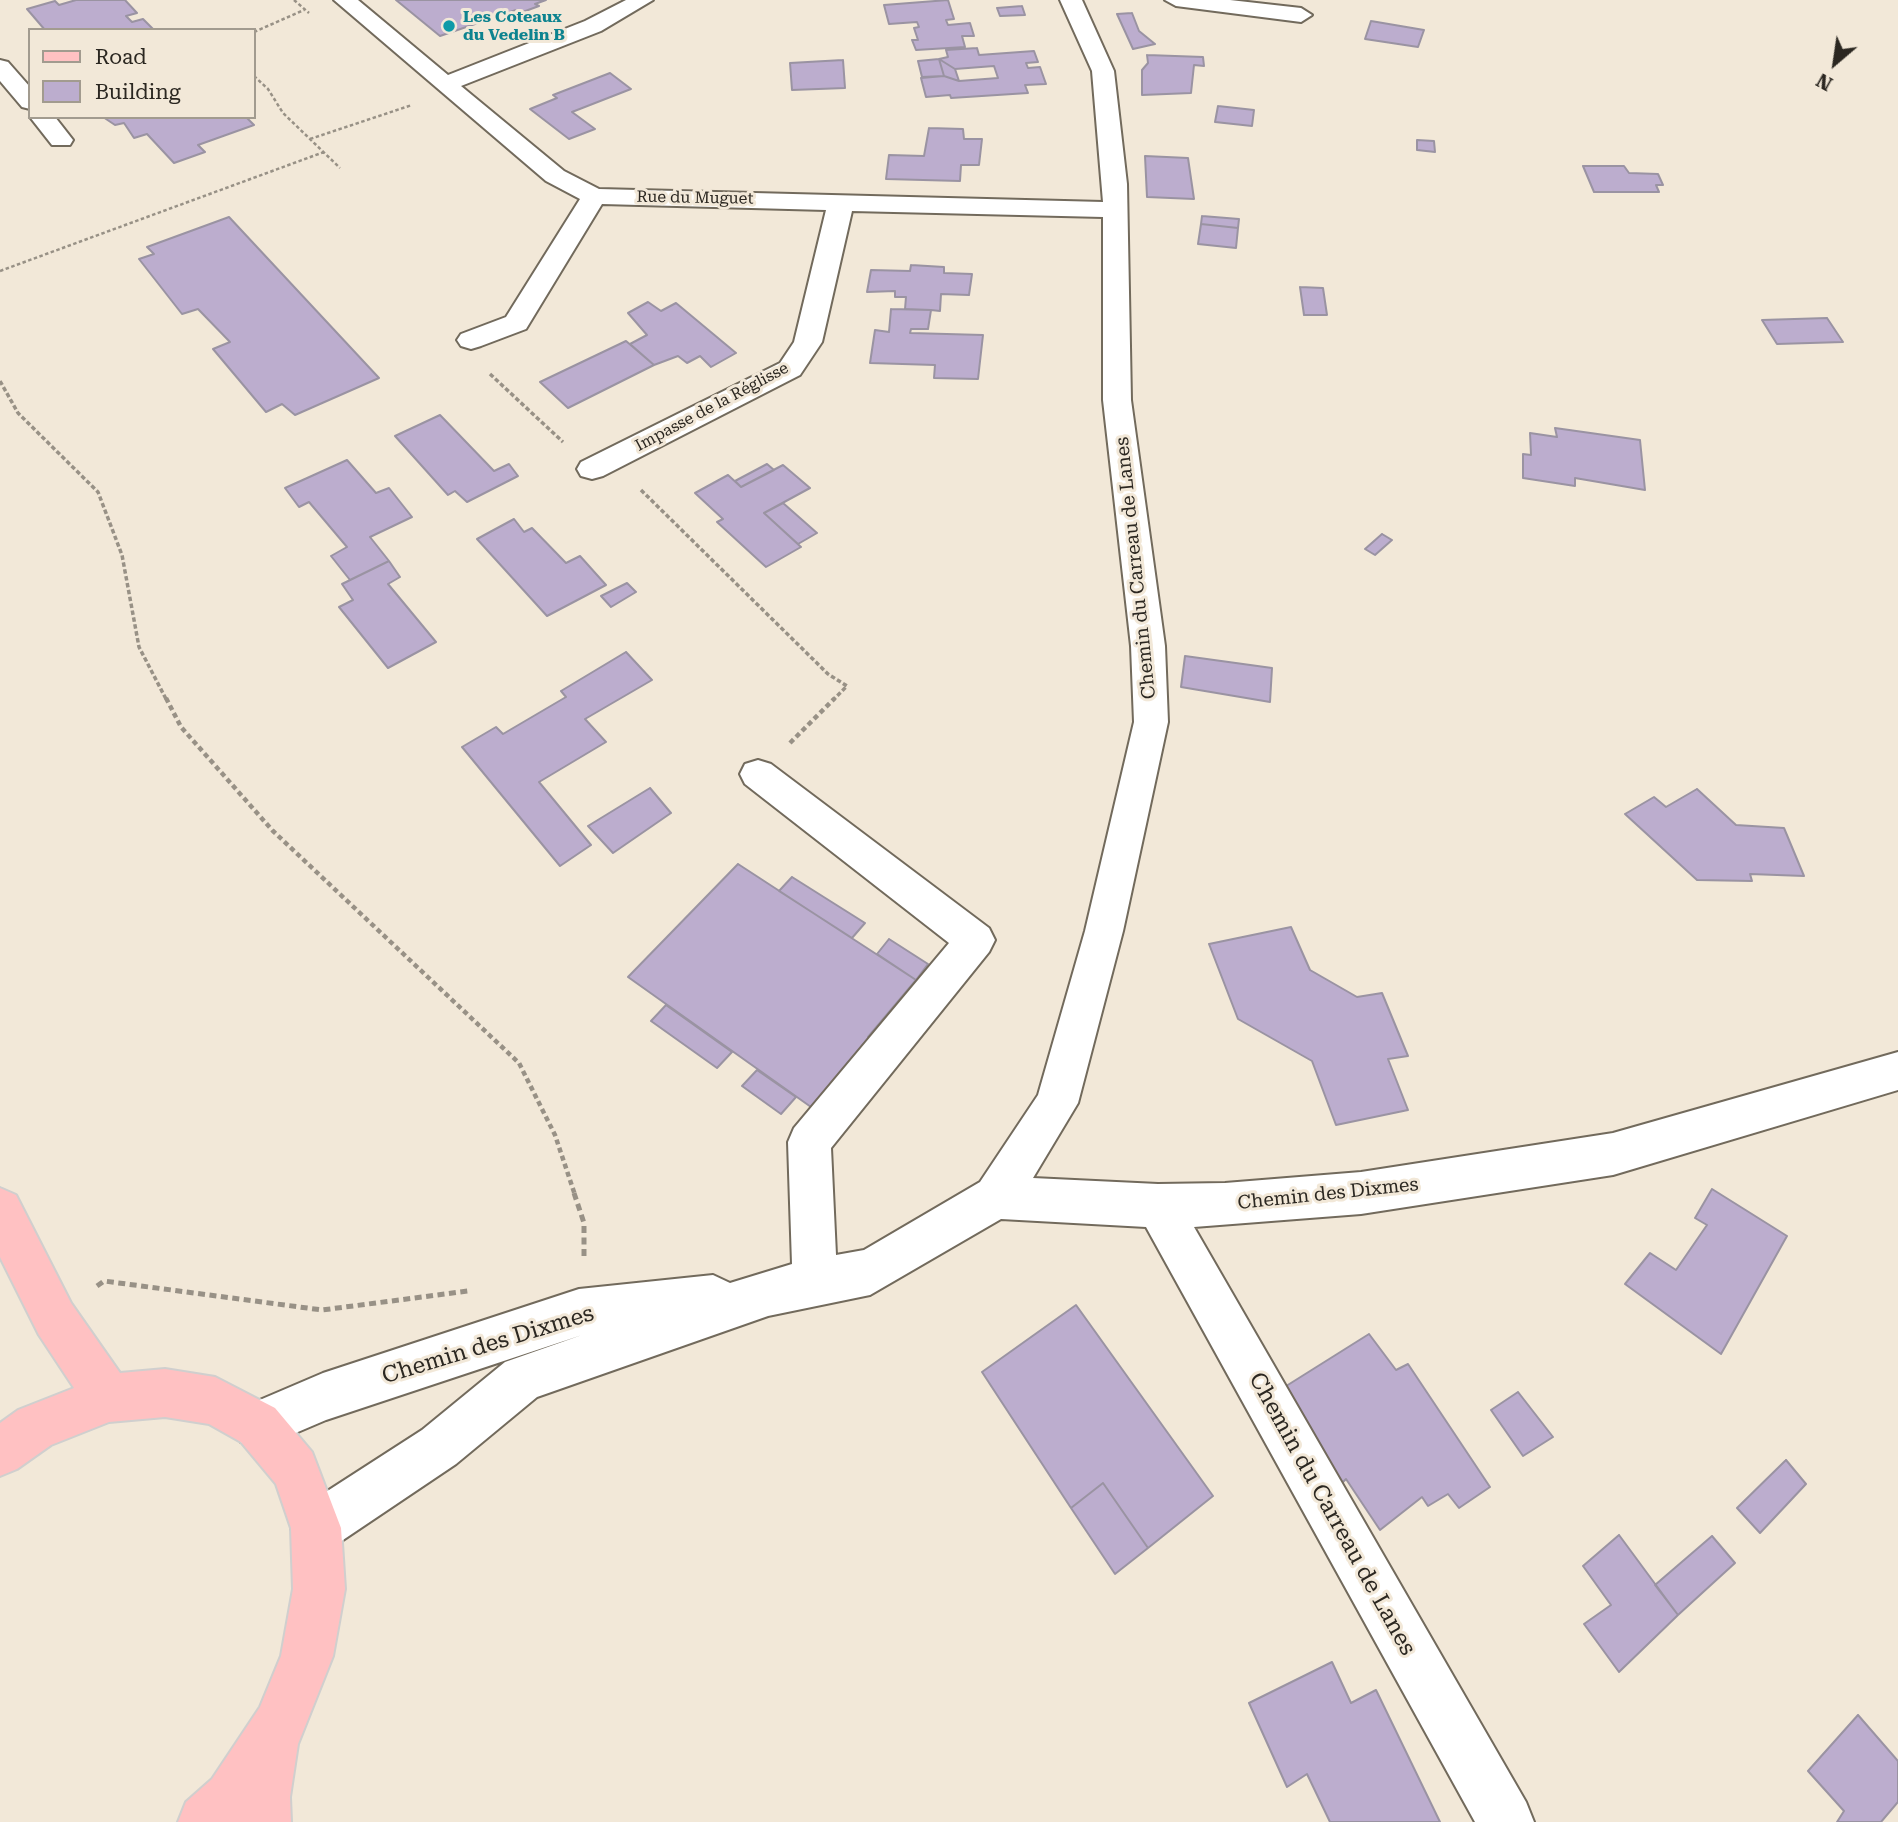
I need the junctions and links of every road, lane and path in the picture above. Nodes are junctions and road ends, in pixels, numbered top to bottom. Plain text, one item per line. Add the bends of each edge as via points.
1 (345, 0) edge
2 (642, 0) edge
3 (1071, 0) edge
4 (1176, 0) edge
5 (304, 10) dead end
6 (1300, 15) dead end
7 (256, 32) edge
8 (0, 67) edge
9 (256, 78) edge
10 (445, 84) junction
11 (28, 101) edge
12 (419, 103) dead end
13 (44, 119) edge
14 (61, 139) dead end
15 (310, 139) junction
16 (324, 152) junction
17 (340, 168) dead end
18 (594, 196) junction
19 (841, 202) junction
20 (1114, 209) junction
21 (0, 271) edge
22 (471, 340) dead end
23 (480, 365) dead end
24 (0, 381) edge
25 (601, 464) junction
26 (758, 775) joint
27 (1898, 1071) edge
28 (996, 1197) junction
29 (1158, 1206) junction
30 (0, 1210) edge
31 (815, 1281) junction
32 (474, 1290) dead end
33 (768, 1293) junction
34 (579, 1312) junction
35 (55, 1319) junction
36 (108, 1398) junction
37 (258, 1425) junction
38 (0, 1452) edge
39 (316, 1528) junction
40 (279, 1726) junction
41 (206, 1822) edge
42 (263, 1822) edge
43 (1506, 1822) edge

1 - 10 street, Rue du Muguet
2 - 10 street via 593,26
3 - 20 street, Chemin du Carreau de Lanes via 1103,71
4 - 6 street
5 - 7 path
8 - 11 street
9 - 15 path
10 - 18 street, Rue du Muguet via 555,176
12 - 15 path
13 - 14 street
15 - 16 path
16 - 17 path
16 - 21 path
18 - 19 street, Rue du Muguet
18 - 22 street via 516,323
19 - 20 street, Rue du Muguet
19 - 25 street, Impasse de la Réglisse via 808,342 790,369
20 - 28 street, Chemin du Carreau de Lanes via 1117,400 1148,646 1152,722 1104,931 1057,1103
23 - 25 path
24 - 34 path via 18,413 98,492 122,555 139,648 181,727 273,831 519,1063 555,1135 584,1223
25 - 26 path via 828,674 847,686
26 - 31 street via 975,940 809,1142
27 - 29 street, Chemin des Dixmes via 1613,1154 1361,1193
28 - 29 street, Chemin des Dixmes
28 - 31 street, Chemin des Dixmes via 870,1272
29 - 43 street, Chemin du Carreau de Lanes
30 - 35 main road
31 - 33 street, Chemin des Dixmes
32 - 35 path via 323,1310 104,1281
33 - 34 street, Chemin des Dixmes
33 - 39 street, Chemin des Dixmes via 522,1379 439,1447
34 - 37 street, Chemin des Dixmes via 323,1397
35 - 36 main road
36 - 37 main road via 165,1393 215,1401
36 - 38 main road via 35,1427
37 - 39 main road via 295,1469
39 - 40 main road via 319,1589 307,1656
40 - 41 main road via 231,1798
40 - 42 main road via 262,1797

